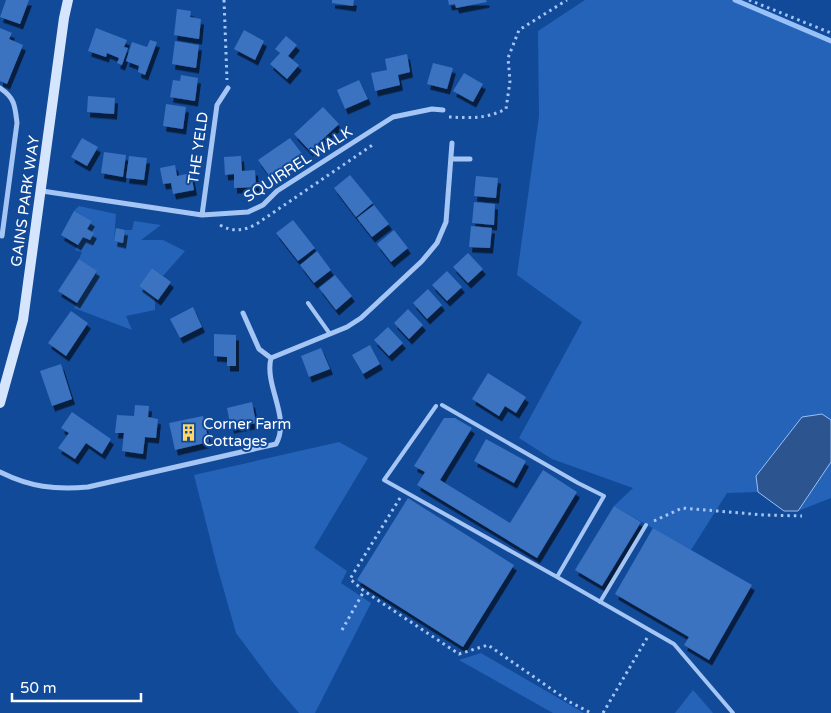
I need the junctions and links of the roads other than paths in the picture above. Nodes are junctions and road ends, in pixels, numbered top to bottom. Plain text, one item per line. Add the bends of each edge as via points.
1 (68, 0) edge
2 (0, 88) edge
3 (228, 88) road end
4 (443, 110) dead end
5 (452, 143) dead end
6 (451, 159) junction
7 (470, 159) dead end
8 (42, 191) junction
9 (0, 205) edge
10 (7, 206) junction
11 (202, 215) junction
12 (2, 236) dead end
13 (308, 303) dead end
14 (243, 313) dead end
15 (330, 334) junction
16 (271, 358) junction
17 (0, 403) edge
18 (442, 405) dead end
19 (436, 406) dead end
20 (0, 472) edge
21 (646, 525) road end
22 (557, 577) junction
23 (600, 602) junction
24 (732, 713) edge

1 - 8 street, GAINS PARK WAY
2 - 10 street via 12,97 17,123
3 - 11 street, THE YELD via 217,106
4 - 11 street, SQUIRREL WALK via 432,109 393,117 248,212
5 - 6 street
6 - 7 street
6 - 15 street via 446,222 437,243 361,318
8 - 11 street, SQUIRREL WALK
8 - 17 street, GAINS PARK WAY via 23,320
9 - 10 street
10 - 12 street
13 - 15 lane
14 - 16 street via 259,348
15 - 16 street
16 - 20 street via 270,377 281,426 276,444 98,485 65,489 38,486
18 - 22 lane via 604,496
19 - 22 lane via 384,480
21 - 23 lane
22 - 23 lane
23 - 24 lane via 674,644

